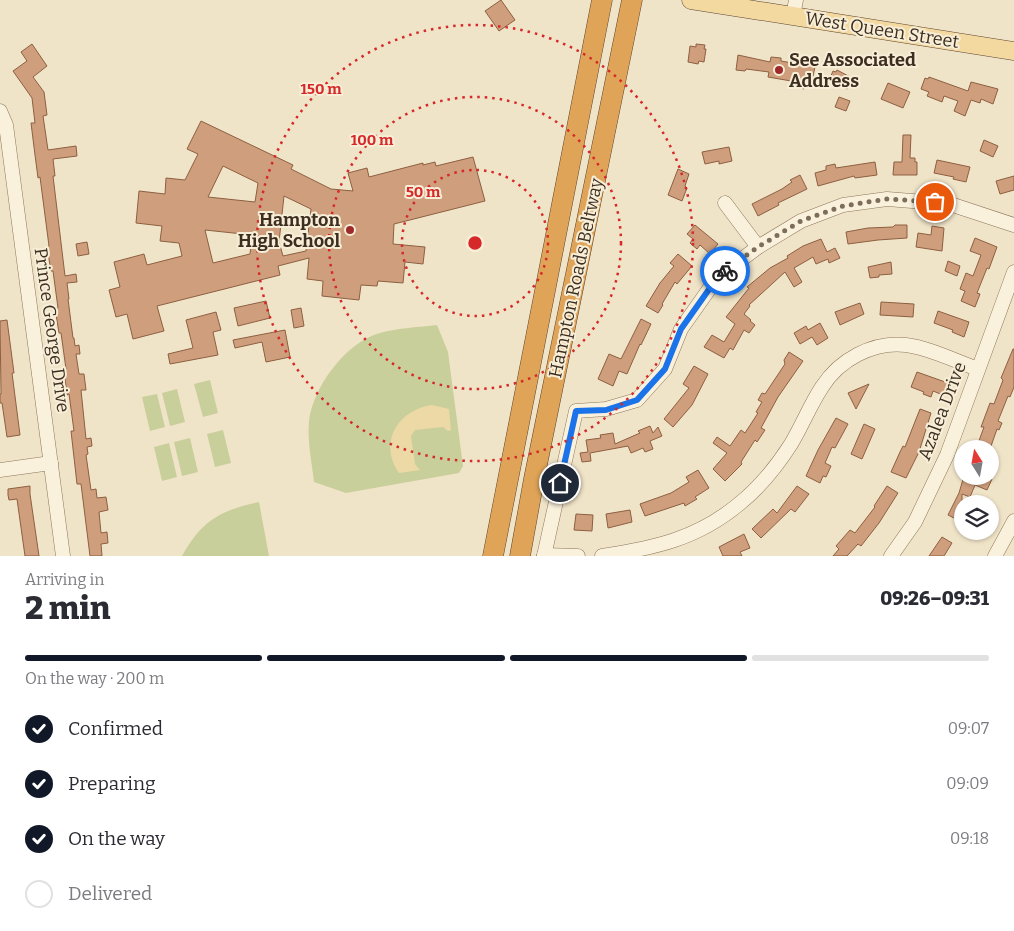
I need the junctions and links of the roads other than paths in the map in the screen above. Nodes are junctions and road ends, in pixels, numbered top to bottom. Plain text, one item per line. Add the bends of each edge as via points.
1 (602, 0) edge
2 (632, 0) edge
3 (691, 0) edge
4 (794, 8) edge
5 (1014, 51) edge
6 (0, 111) edge
7 (725, 203) dead end
8 (1014, 225) edge
9 (758, 247) junction
10 (1014, 272) edge
11 (978, 369) junction
12 (51, 463) junction
13 (0, 470) edge
14 (1014, 521) edge
15 (63, 556) edge
16 (493, 556) edge
17 (520, 556) edge
18 (544, 556) edge
19 (578, 556) edge
20 (602, 556) edge
21 (892, 556) edge
22 (995, 556) edge

1 - 16 highway, Hampton Roads Beltway
2 - 17 highway, Hampton Roads Beltway
3 - 4 main road, West Queen Street
4 - 5 main road, West Queen Street
6 - 12 street, Prince George Drive via 6,125
7 - 9 street
8 - 9 street via 950,204 887,199 843,206 809,218
9 - 18 street via 717,278 681,329 665,369 637,400 606,410 576,411
10 - 11 street, Azalea Drive
11 - 20 street via 906,345 882,345 855,355 822,386 790,444 769,474 740,504 692,535 650,548
11 - 21 street, Azalea Drive via 947,455 915,522
12 - 13 street
12 - 15 street, Prince George Drive
14 - 22 street
18 - 19 street

